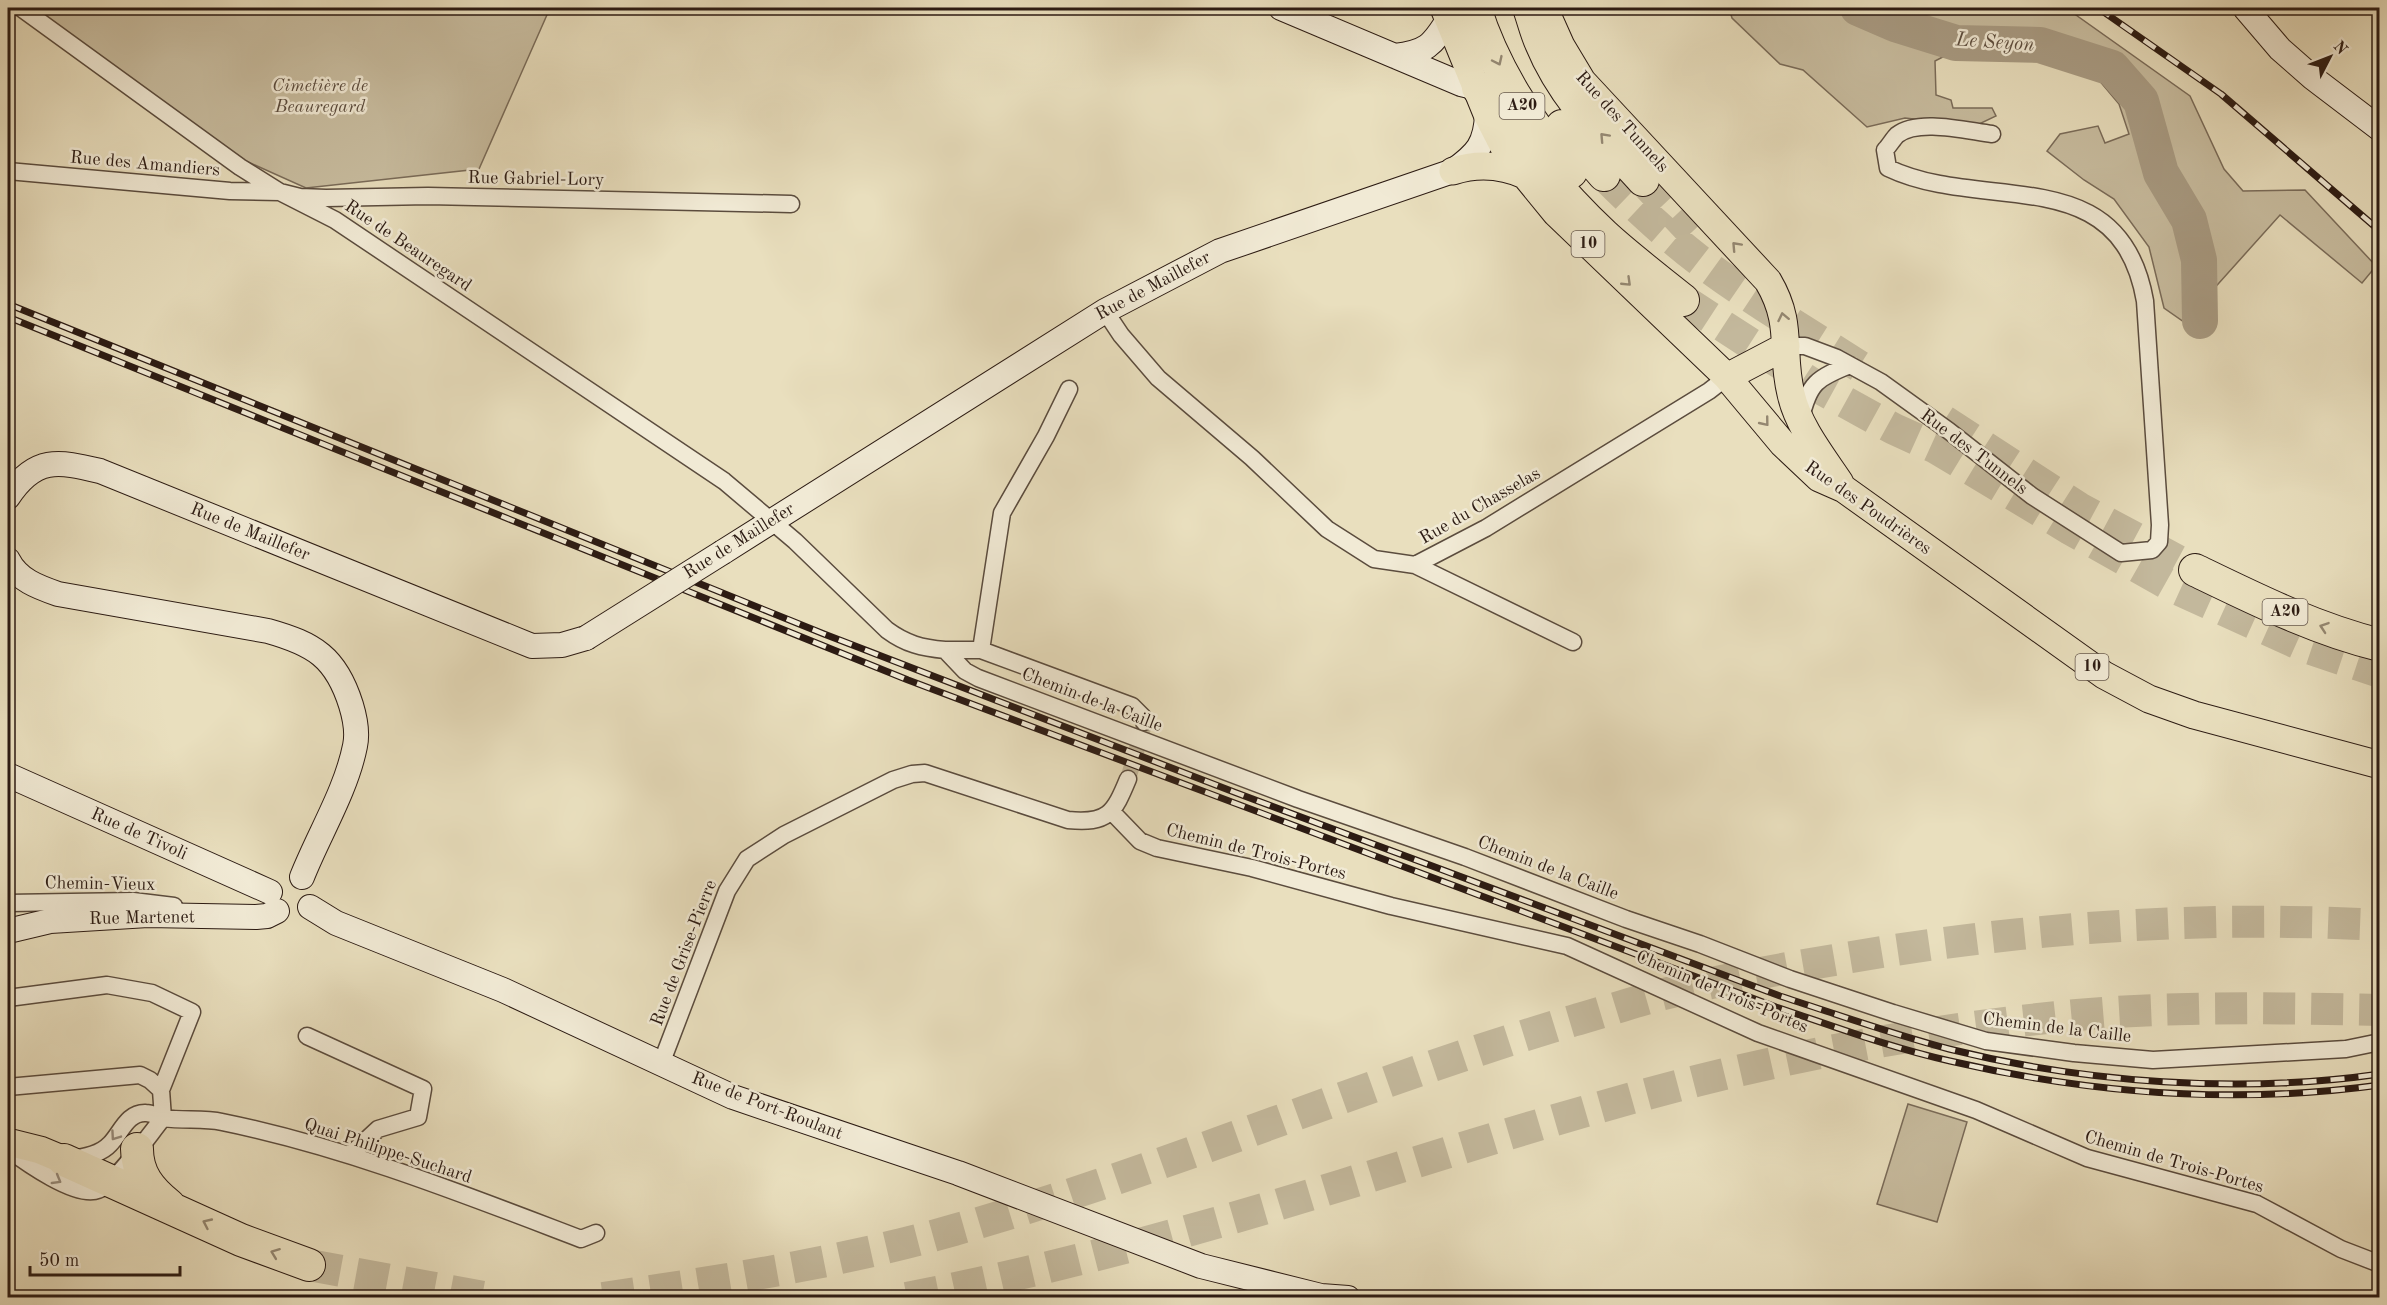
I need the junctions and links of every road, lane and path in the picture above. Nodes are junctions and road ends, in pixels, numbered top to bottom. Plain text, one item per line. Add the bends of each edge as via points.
1 (21, 8) edge
2 (1281, 8) edge
3 (1497, 8) edge
4 (1529, 8) edge
5 (1544, 8) edge
6 (2245, 8) edge
7 (1456, 12) edge
8 (1395, 56) junction
9 (1483, 101) junction
10 (2379, 129) edge
11 (1992, 134) dead end
12 (8, 171) edge
13 (1453, 171) junction
14 (1527, 176) junction
15 (1643, 180) tunnel mouth
16 (280, 192) junction
17 (791, 204) dead end
18 (1683, 300) tunnel mouth
19 (1105, 310) junction
20 (1786, 346) junction
21 (1850, 365) junction
22 (1727, 377) junction
23 (1069, 389) dead end
24 (1800, 418) junction
25 (10, 489) edge
26 (1844, 489) junction
27 (770, 522) junction
28 (8, 560) edge
29 (1415, 565) junction
30 (2195, 570) tunnel mouth
31 (1574, 642) dead end
32 (2379, 645) edge
33 (945, 650) junction
34 (981, 650) junction
35 (1144, 722) dead end
36 (2379, 765) edge
37 (8, 775) edge
38 (1128, 779) tunnel mouth
39 (1112, 812) junction
40 (302, 877) junction
41 (273, 902) junction
42 (8, 903) edge
43 (310, 907) junction
44 (225, 918) junction
45 (8, 931) edge
46 (8, 998) edge
47 (307, 1036) dead end
48 (2379, 1042) edge
49 (661, 1064) junction
50 (8, 1087) edge
51 (161, 1090) junction
52 (163, 1118) junction
53 (8, 1142) edge
54 (8, 1149) edge
55 (137, 1149) junction
56 (350, 1155) junction
57 (64, 1160) junction
58 (111, 1182) junction
59 (172, 1207) junction
60 (596, 1233) dead end
61 (309, 1264) tunnel mouth
62 (2379, 1264) edge
63 (1348, 1298) edge

1 - 16 street, Rue de Beauregard
2 - 8 street
7 -> 3 highway, A20 via 1569,170 1596,183 1523,66
15 -> 4 highway via 1572,98 1541,43
20 -> 5 main road, Rue des Tunnels / 10 via 1781,306 1768,281 1582,81
6 - 10 street via 2280,49
7 - 8 street via 1424,50
7 - 9 main road, 10
8 - 9 street via 1461,84
9 - 13 street, Rue de Maillefer via 1483,142 1476,153
9 - 14 main road, Rue des Poudrières / 10 via 1507,153
9 - 18 highway via 1571,202 1618,248
11 - 21 street, Rue des Tunnels via 1914,127 1898,134 1885,150 1888,168 1911,179 2053,200 2084,209 2122,241 2141,277 2146,313 2158,542 2152,550 2121,553 2032,496 1881,382
12 - 16 street, Rue des Amandiers
13 - 14 main road via 1493,166
13 - 19 street, Rue de Maillefer via 1220,251
14 -> 22 main road, Rue des Poudrières / 10 via 1556,213
16 - 17 street, Rue Gabriel-Lory via 326,198 428,196
16 - 27 street, Rue de Beauregard via 335,220 724,481
19 - 27 street, Rue de Maillefer
19 - 29 street, Rue du Chasselas via 1158,378 1327,529 1374,559
20 - 21 street, Rue des Tunnels via 1804,346
20 - 22 main road
20 - 24 main road, Rue des Tunnels / 10 via 1790,392
21 - 24 street via 1816,381 1806,396
22 -> 26 main road, Rue des Poudrières / 10 via 1790,451 1819,478
22 - 29 street, Rue du Chasselas via 1486,528
23 - 34 street via 1002,513
24 - 26 main road, Rue des Tunnels / 10
25 - 27 street, Rue de Maillefer, bridge via 31,471 48,464 66,463 100,471 532,646 562,645 586,638
26 - 36 main road, Rue des Poudrières / 10 via 2104,675 2149,699
27 - 33 street via 804,549 887,630 920,647
28 - 40 street via 31,585 58,594 268,631 300,640 323,655 344,683 356,720 356,743 349,769
29 - 31 street
32 -> 30 highway, A20 via 2275,608
33 - 34 street
33 - 48 street, Chemin de la Caille via 965,671 978,678 1298,799 1790,979 1986,1041 2153,1060 2346,1049
34 - 35 street via 1132,706
37 - 41 street, Rue de Tivoli
38 - 39 street
39 - 49 street, Rue de Grise-Pierre via 1102,819 1068,820 925,773 893,780 784,835 747,859 737,872
39 - 62 street, Chemin de Trois-Portes via 1140,841 1157,848 1567,946 1758,1033 1976,1110 2087,1158 2257,1204 2341,1249
40 - 41 street via 289,874 277,880
40 - 43 street via 313,891
41 - 43 street via 290,917 305,913
41 - 44 street, Rue Martenet via 267,916
42 - 44 street, Chemin-Vieux via 133,901 210,910
43 - 49 street, Rue de Port-Roulant via 336,922 503,990
44 - 45 street, Rue Martenet via 148,915 50,921
46 - 51 street via 107,985 152,993 192,1012
47 - 56 street via 423,1089 418,1117 378,1129
49 - 63 street, Rue de Port-Roulant via 733,1097 958,1173 1201,1266 1321,1296
50 - 51 street via 140,1075
51 - 52 street
52 - 55 street
52 - 56 street, Quai Philippe-Suchard via 220,1122
52 -> 57 street, Quai Philippe-Suchard via 145,1113 134,1116 98,1152
53 - 57 main road
54 -> 58 street via 83,1192 96,1191
55 - 58 street
55 - 59 highway via 142,1175
56 - 60 street, Quai Philippe-Suchard via 580,1239
57 - 58 highway
58 - 59 highway
61 -> 59 highway via 241,1240

